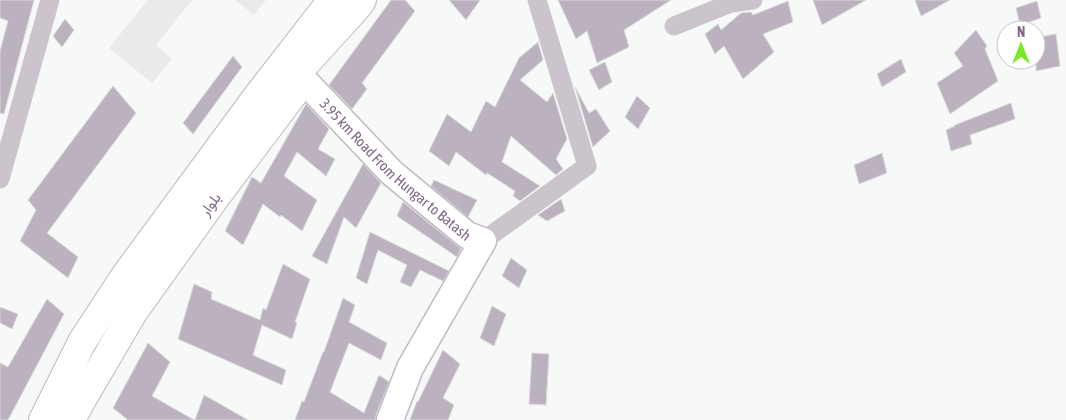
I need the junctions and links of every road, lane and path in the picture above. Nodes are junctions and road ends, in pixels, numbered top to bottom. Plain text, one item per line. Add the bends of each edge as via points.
1 (50, 0) edge
2 (332, 0) edge
3 (362, 0) edge
4 (537, 0) edge
5 (753, 0) edge
6 (674, 26) dead end
7 (297, 73) junction
8 (0, 179) edge
9 (483, 241) junction
10 (43, 420) edge
11 (71, 420) edge
12 (390, 420) edge

1 - 8 street
2 - 10 main road, بلوار via 126,276 82,342
3 - 7 main road, بلوار
4 - 9 street via 587,166
5 - 6 street via 731,3
7 - 9 street, 3.95 km Road From Hungar to Batash via 392,173 467,235
7 - 11 main road, بلوار via 294,92 134,312
9 - 12 street, 3.95 km Road From Hungar to Batash via 410,368

